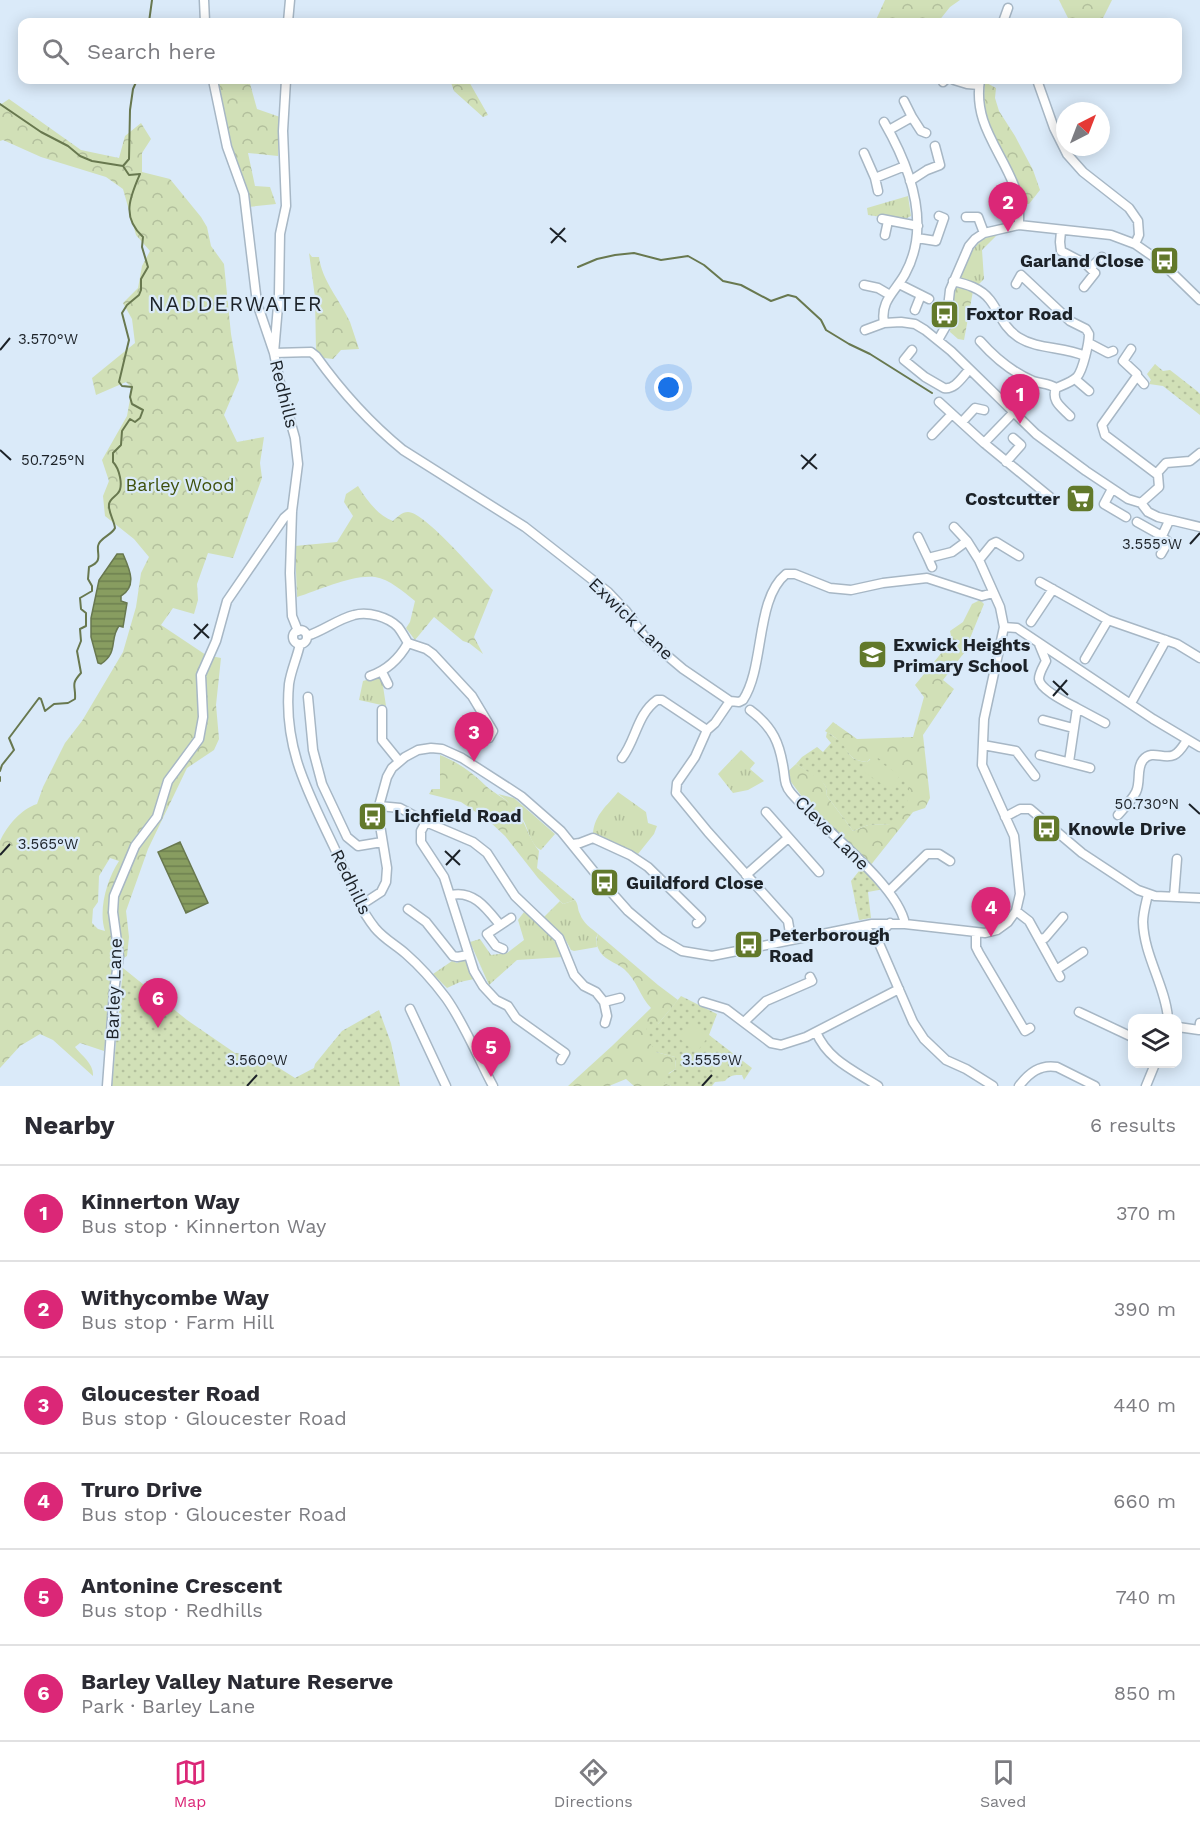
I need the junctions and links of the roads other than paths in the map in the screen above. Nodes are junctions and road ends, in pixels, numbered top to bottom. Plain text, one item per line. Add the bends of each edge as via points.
1 (204, 0) edge
2 (290, 0) edge
3 (1008, 8) dead end
4 (205, 18) edge
5 (288, 18) edge
6 (1004, 18) edge
7 (214, 84) edge
8 (286, 84) edge
9 (980, 84) edge
10 (1038, 84) edge
11 (904, 101) dead end
12 (912, 117) junction
13 (926, 133) dead end
14 (934, 146) dead end
15 (864, 153) dead end
16 (940, 165) junction
17 (905, 166) junction
18 (943, 176) dead end
19 (875, 178) junction
20 (910, 181) junction
21 (878, 191) dead end
22 (966, 217) dead end
23 (944, 218) dead end
24 (1019, 225) junction
25 (918, 226) junction
26 (1061, 231) junction
27 (984, 233) junction
28 (885, 235) dead end
29 (917, 238) junction
30 (1135, 244) junction
31 (1102, 257) dead end
32 (1027, 267) dead end
33 (1091, 267) junction
34 (953, 281) junction
35 (899, 284) junction
36 (1084, 287) dead end
37 (890, 295) junction
38 (870, 297) dead end
39 (1200, 300) edge
40 (915, 310) dead end
41 (278, 322) junction
42 (884, 322) junction
43 (262, 324) junction
44 (865, 330) dead end
45 (938, 340) junction
46 (980, 341) dead end
47 (1089, 343) junction
48 (1131, 349) dead end
49 (912, 350) dead end
50 (1113, 351) dead end
51 (274, 353) junction
52 (1084, 356) junction
53 (969, 370) junction
54 (1137, 376) junction
55 (1075, 379) junction
56 (1144, 384) dead end
57 (1056, 388) junction
58 (1089, 391) dead end
59 (939, 402) dead end
60 (984, 410) dead end
61 (1012, 413) junction
62 (952, 414) junction
63 (1070, 416) dead end
64 (962, 422) junction
65 (932, 435) dead end
66 (1013, 438) dead end
67 (984, 443) junction
68 (1200, 453) edge
69 (1006, 462) junction
70 (1157, 472) junction
71 (1046, 479) dead end
72 (1039, 488) junction
73 (1112, 489) junction
74 (1050, 497) dead end
75 (1141, 503) junction
76 (292, 511) junction
77 (1126, 517) dead end
78 (1169, 521) junction
79 (1137, 522) dead end
80 (954, 527) dead end
81 (1200, 527) edge
82 (918, 537) dead end
83 (1178, 538) dead end
84 (1165, 539) junction
85 (968, 541) junction
86 (1161, 554) dead end
87 (1019, 556) dead end
88 (928, 558) junction
89 (979, 560) junction
90 (932, 567) dead end
91 (1040, 582) dead end
92 (1053, 589) junction
93 (993, 592) junction
94 (1028, 607) dead end
95 (1037, 612) junction
96 (1108, 620) junction
97 (1031, 622) dead end
98 (1004, 627) junction
99 (298, 631) junction
100 (307, 636) junction
101 (1166, 640) junction
102 (408, 643) junction
103 (1081, 643) dead end
104 (300, 644) junction
105 (1039, 644) junction
106 (1090, 649) junction
107 (1200, 658) edge
108 (1085, 659) dead end
109 (382, 672) junction
110 (370, 676) dead end
111 (388, 684) dead end
112 (308, 697) dead end
113 (730, 701) junction
114 (1131, 703) junction
115 (1077, 708) junction
116 (750, 710) dead end
117 (382, 711) dead end
118 (1042, 720) dead end
119 (1105, 723) dead end
120 (1073, 728) junction
121 (707, 730) junction
122 (495, 734) dead end
123 (1187, 740) junction
124 (983, 745) junction
125 (617, 746) dead end
126 (1200, 747) edge
127 (1040, 756) dead end
128 (399, 761) junction
129 (1069, 762) junction
130 (1090, 768) dead end
131 (1035, 776) dead end
132 (379, 806) junction
133 (766, 812) dead end
134 (1118, 815) dead end
135 (1005, 816) junction
136 (426, 822) junction
137 (788, 838) junction
138 (382, 842) junction
139 (573, 844) junction
140 (821, 859) dead end
141 (1177, 859) dead end
142 (950, 861) dead end
143 (746, 875) junction
144 (889, 891) junction
145 (1148, 894) junction
146 (451, 896) junction
147 (1174, 897) junction
148 (1200, 898) edge
149 (361, 905) junction
150 (1016, 911) junction
151 (411, 915) dead end
152 (511, 918) dead end
153 (701, 920) dead end
154 (1062, 920) dead end
155 (890, 923) junction
156 (905, 924) junction
157 (500, 925) junction
158 (859, 926) junction
159 (976, 933) junction
160 (791, 939) junction
161 (1039, 939) junction
162 (878, 940) junction
163 (503, 949) dead end
164 (1083, 952) dead end
165 (468, 955) junction
166 (813, 982) dead end
167 (899, 989) junction
168 (620, 998) dead end
169 (604, 1002) junction
170 (703, 1002) dead end
171 (410, 1009) dead end
172 (1079, 1012) dead end
173 (1167, 1014) edge
174 (744, 1022) junction
175 (605, 1023) dead end
176 (1182, 1028) edge
177 (1199, 1030) edge
178 (816, 1032) junction
179 (1024, 1032) dead end
180 (1128, 1035) edge
181 (566, 1055) dead end
182 (1153, 1068) edge
183 (107, 1086) edge
184 (446, 1086) edge
185 (493, 1086) edge
186 (878, 1086) edge
187 (993, 1086) edge
188 (1019, 1086) edge
189 (1095, 1086) edge
190 (1146, 1086) edge

1 - 4 street
2 - 5 street
3 - 6 street
7 - 43 street, Redhills via 227,147 244,194
8 - 41 street via 286,206 280,234
9 - 24 street via 981,116 1015,188
10 - 30 street via 1067,154 1083,172 1129,208 1138,221
11 - 12 street
12 - 13 street
12 - 17 street via 886,126
14 - 16 street
15 - 19 street
16 - 18 street
16 - 20 street
17 - 19 street
17 - 20 street
19 - 21 street
20 - 25 street
22 - 27 street via 978,213
23 - 29 street via 939,242
24 - 26 street
24 - 27 street
25 - 28 street via 885,220
25 - 29 street
26 - 30 street via 1112,235
26 - 33 street via 1061,251
27 - 34 street via 969,246
29 - 35 street
30 - 39 street via 1161,262
31 - 33 street
32 - 47 street via 1018,280 1088,331
33 - 36 street via 1095,276
34 - 45 street via 946,326
34 - 52 street via 984,294 1006,327 1024,340
35 - 37 street
35 - 40 street via 925,297
37 - 38 street via 868,285
37 - 42 street via 883,309
41 - 43 street
41 - 51 street
42 - 44 street
42 - 45 street via 915,324
43 - 51 street, Redhills
45 - 53 street
46 - 57 street via 1012,371
47 - 50 street via 1108,353
47 - 52 street
48 - 54 street via 1122,361
49 - 53 street via 904,360 944,388 953,387
51 - 76 street, Redhills via 298,464
51 - 113 street, Exwick Lane via 311,352 397,445 525,527 608,592 644,636 675,663
52 - 55 street
53 - 61 street
54 - 56 street
54 - 70 street via 1104,420 1102,429
55 - 57 street
55 - 58 street
57 - 63 street via 1055,401
59 - 62 street
60 - 64 street via 975,408
61 - 67 street
61 - 73 street
62 - 64 street
62 - 65 street
64 - 67 street
66 - 69 street via 1021,445
67 - 69 street
68 - 70 street via 1190,461 1166,463
69 - 72 street
70 - 75 street via 1159,487
71 - 72 street
72 - 74 street
73 - 75 street
73 - 77 street via 1100,501
75 - 78 street via 1148,512
76 - 99 street, Redhills via 290,598
76 - 183 street, Barley Lane via 227,601 201,675 203,717 199,739 168,781 157,817 135,846 114,896 119,956
78 - 81 street
78 - 84 street
79 - 84 street
80 - 85 street
82 - 88 street
83 - 84 street
84 - 86 street
85 - 88 street via 952,552
85 - 89 street
87 - 89 street via 996,542
88 - 90 street
89 - 93 street
91 - 92 street
92 - 95 street
92 - 96 street
93 - 98 street
93 - 113 street via 982,596 927,579 850,590 786,574 771,596 746,697 739,702
94 - 95 street
95 - 97 street
96 - 101 street
96 - 106 street
98 - 105 street via 1017,628
98 - 124 street via 984,719
99 - 100 street
99 - 104 street, Redhills via 293,639
100 - 102 street via 354,615 366,614 395,625
100 - 104 street, Redhills
101 - 107 street
101 - 114 street
102 - 109 street
102 - 122 street via 426,649 447,667 472,696
103 - 106 street
104 - 149 street, Redhills via 289,684 296,759 310,801
105 - 114 street
105 - 115 street via 1046,661 1039,682
106 - 108 street
109 - 110 street
109 - 111 street
112 - 138 street via 304,710 319,773 347,837 358,846
113 - 121 street
114 - 123 street
115 - 119 street
115 - 120 street
116 - 144 street, Cleve Lane via 774,735 784,780 791,792
117 - 128 street via 378,721 382,740
118 - 120 street
120 - 129 street
121 - 125 street via 657,700 642,717 624,755
121 - 143 street via 677,783 676,793
123 - 126 street
123 - 134 street via 1172,756 1153,754 1143,760 1136,792
124 - 131 street via 1016,751
124 - 135 street via 983,771
127 - 129 street
128 - 132 street via 387,777
128 - 139 street via 410,753 431,748 451,753 508,787
129 - 130 street
132 - 136 street via 400,808
132 - 138 street
133 - 137 street via 775,817
135 - 145 street via 1030,809 1082,853
135 - 150 street via 1016,848 1020,894
136 - 146 street via 421,842 438,866
136 - 169 street via 473,842 487,853 515,896 559,938 573,958 574,975 584,986 598,989
137 - 140 street via 817,869
137 - 143 street
138 - 149 street via 386,882 381,892
139 - 153 street via 593,838 637,859
139 - 160 street via 628,911 682,951 712,956
141 - 147 street
142 - 144 street via 939,854 927,854
143 - 160 street via 788,921
144 - 156 street, Cleve Lane
145 - 147 street
145 - 173 street via 1144,935
146 - 157 street via 474,898
146 - 165 street
147 - 148 street
149 - 185 street, Redhills via 377,930 417,965 457,1014
150 - 159 street via 997,930
150 - 161 street via 1029,921
151 - 165 street via 426,922 453,956
152 - 157 street
154 - 161 street via 1045,938
155 - 156 street
155 - 158 street
155 - 162 street
156 - 159 street
157 - 163 street via 487,934
158 - 160 street
158 - 162 street
159 - 179 street via 976,947
161 - 164 street via 1058,974
162 - 167 street
165 - 181 street via 485,989 496,1000 509,1001 516,1017
166 - 174 street via 766,1001
167 - 178 street
167 - 187 street via 913,1022 931,1046 946,1060
168 - 169 street
169 - 175 street
170 - 174 street via 726,1009
171 - 184 street via 421,1022
172 - 180 street via 1091,1013
174 - 178 street via 778,1045
176 - 177 street
178 - 186 street via 832,1057
182 - 190 street
188 - 189 street via 1034,1071 1052,1066

